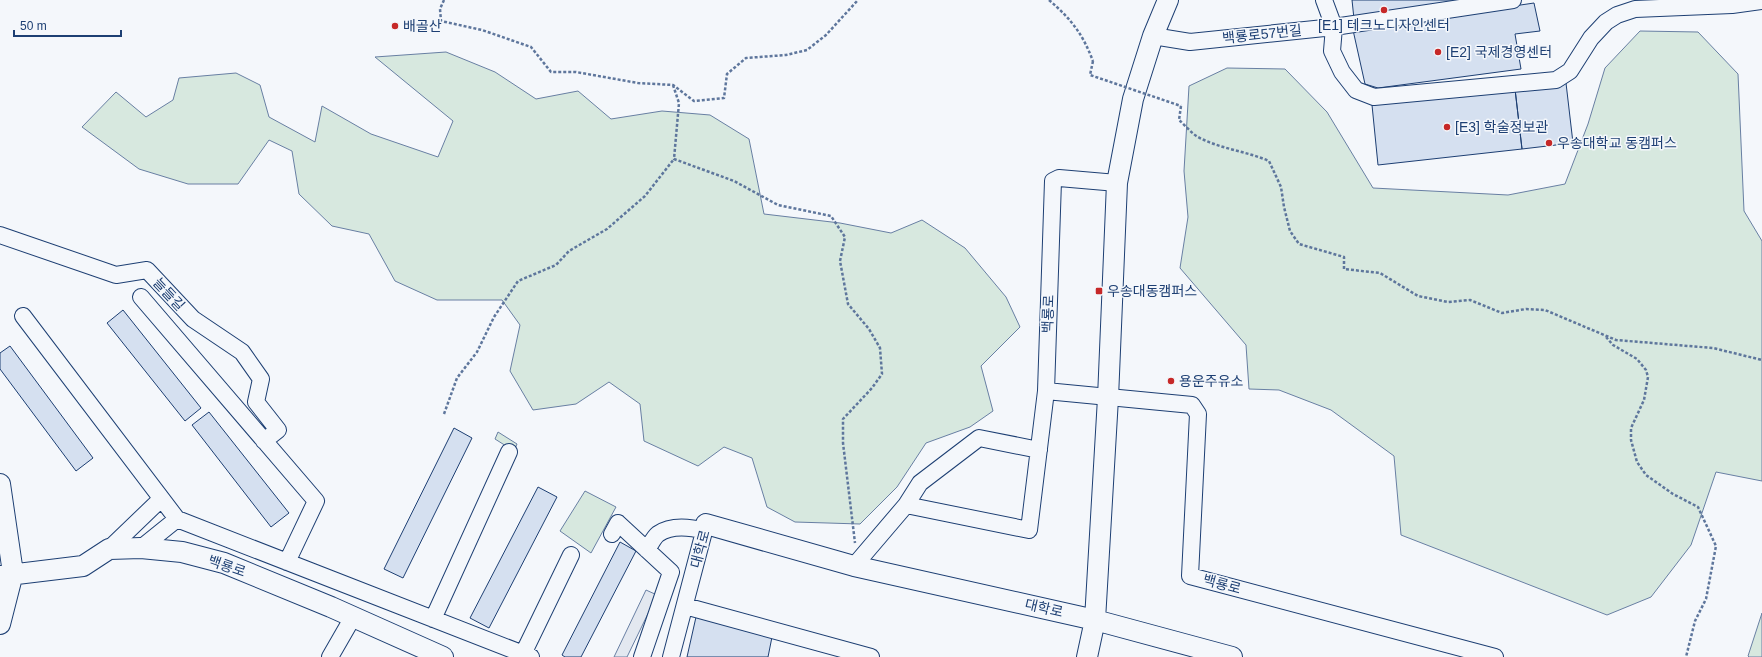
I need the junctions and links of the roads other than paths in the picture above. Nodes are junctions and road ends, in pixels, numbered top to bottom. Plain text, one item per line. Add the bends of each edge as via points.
1 (1168, 0) edge
2 (1324, 0) edge
3 (1513, 0) edge
4 (1762, 1) edge
5 (1334, 27) junction
6 (1153, 36) junction
7 (1117, 183) junction
8 (0, 235) edge
9 (140, 297) dead end
10 (23, 316) dead end
11 (1046, 392) junction
12 (1108, 398) junction
13 (264, 441) junction
14 (1039, 450) junction
15 (509, 452) dead end
16 (0, 484) edge
17 (161, 499) junction
18 (906, 505) junction
19 (177, 519) junction
20 (706, 528) junction
21 (612, 534) dead end
22 (141, 548) junction
23 (109, 549) junction
24 (647, 550) junction
25 (570, 555) dead end
26 (287, 562) junction
27 (858, 562) junction
28 (7, 575) edge
29 (685, 606) junction
30 (353, 616) junction
31 (433, 619) junction
32 (1095, 620) junction
33 (0, 624) edge
34 (527, 656) edge
35 (1485, 656) edge
36 (330, 657) edge
37 (443, 657) edge
38 (642, 657) edge
39 (671, 657) edge
40 (870, 657) edge
41 (1086, 657) edge
42 (1232, 657) edge

1 - 6 main road
2 - 5 street
3 - 5 street, 백룡로57번길
4 - 5 street via 1732,5 1635,9 1617,15 1606,22 1591,38 1570,72 1556,80 1374,97 1356,90 1342,72 1332,51
5 - 6 street, 백룡로57번길 via 1190,42
6 - 7 main road via 1133,98
7 - 11 street, 백룡로 via 1059,178 1053,181
7 - 12 main road
8 - 13 street, 늘들길 via 116,275 147,270 193,319 242,352 261,378 256,402 278,430
9 - 13 street
10 - 17 street
11 - 12 street
11 - 14 street, 백룡로
12 - 32 main road
12 - 35 street, 백룡로 via 1192,405 1198,414 1190,576
13 - 26 street via 316,501
14 - 18 street via 979,438 920,483
14 - 18 street, 백룡로 via 1029,530
15 - 31 street
16 - 28 main road
17 - 19 street
17 - 23 street
18 - 27 street
19 - 22 street
19 - 26 street
20 - 24 street via 674,528 657,534
20 - 27 main road, 대학로
20 - 29 street, 대학로
21 - 24 street via 618,523
22 - 23 main road, 백룡로
22 - 30 main road, 백룡로 via 182,552 224,563
23 - 28 main road via 83,566
24 - 38 street via 671,572
25 - 34 street
26 - 31 street
27 - 32 main road, 대학로
28 - 33 main road
29 - 39 street, 대학로
29 - 40 street
30 - 36 street
30 - 37 main road, 백룡로
31 - 34 street
32 - 41 main road
32 - 42 main road, 대학로

